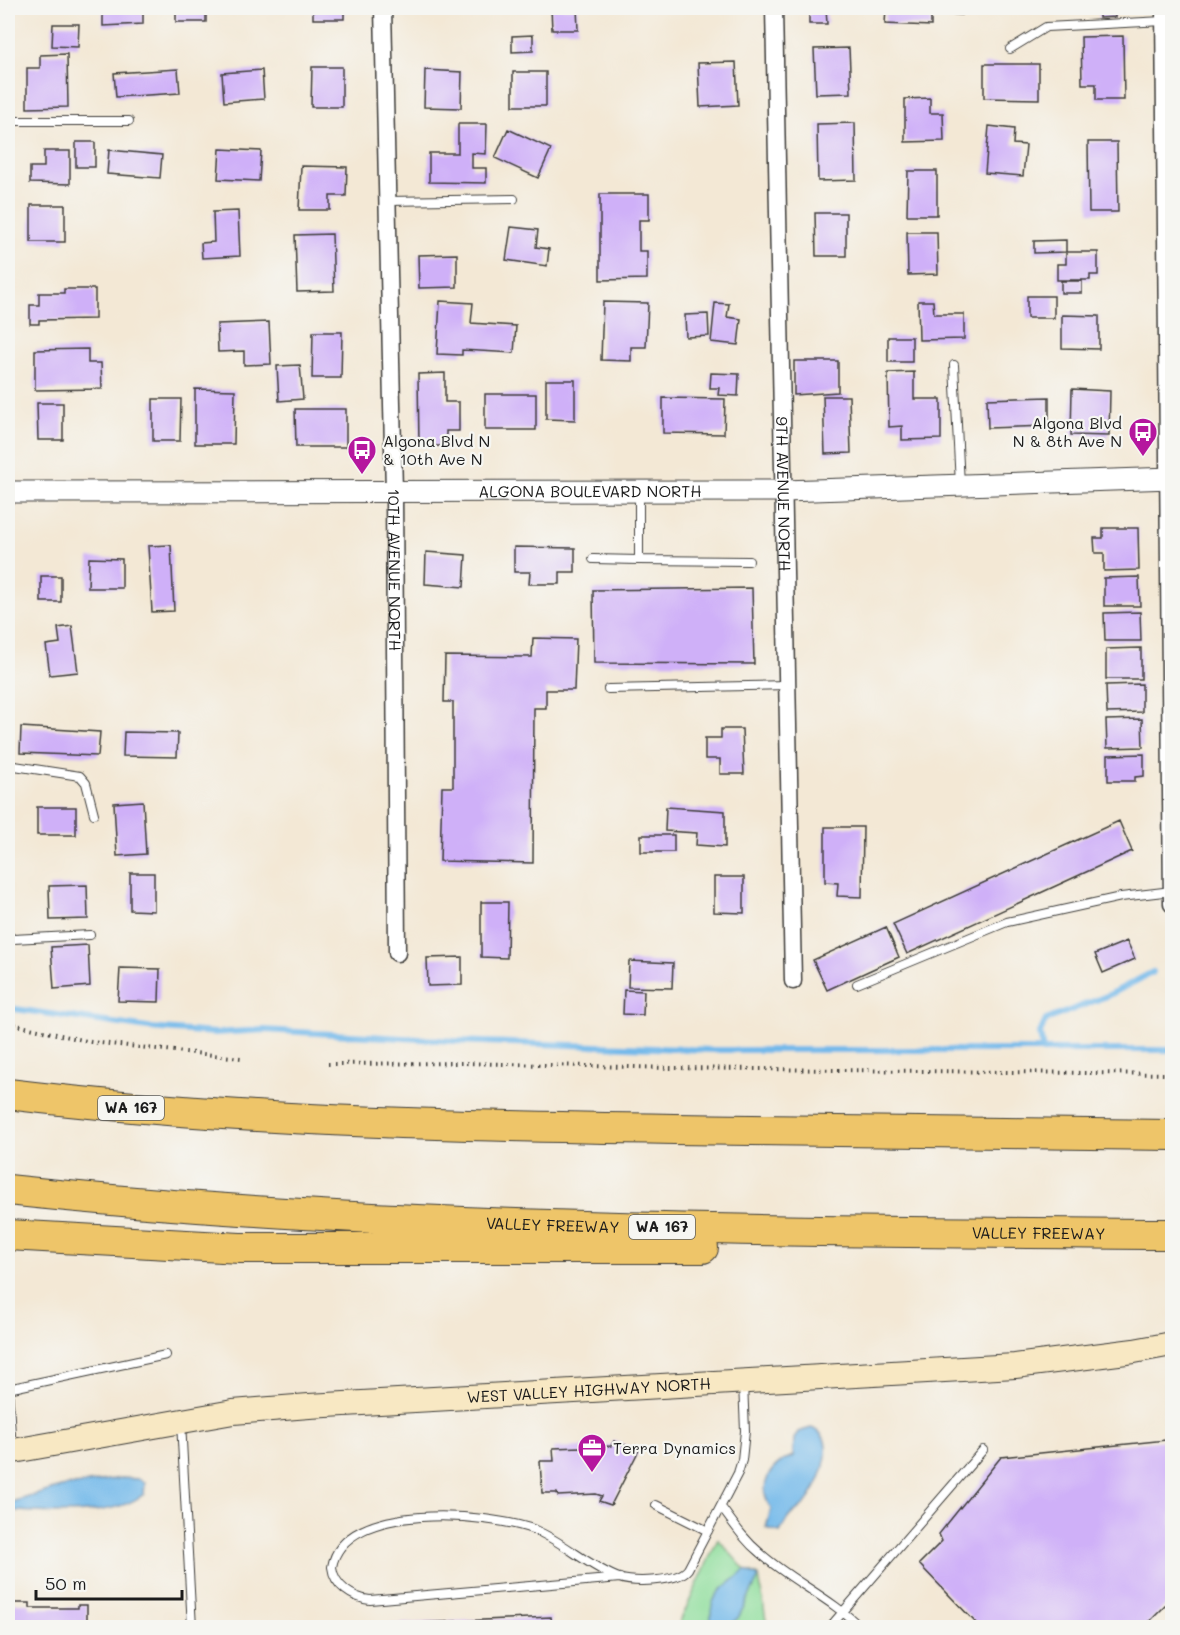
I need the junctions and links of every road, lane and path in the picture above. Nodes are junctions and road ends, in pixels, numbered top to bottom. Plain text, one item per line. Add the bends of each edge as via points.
1 (383, 8) edge
2 (774, 8) edge
3 (1164, 14) edge
4 (1010, 49) dead end
5 (129, 121) dead end
6 (8, 122) edge
7 (1169, 158) edge
8 (514, 199) dead end
9 (387, 201) junction
10 (1170, 352) edge
11 (954, 365) dead end
12 (1171, 479) edge
13 (960, 485) junction
14 (784, 491) junction
15 (8, 492) edge
16 (394, 492) junction
17 (639, 492) junction
18 (593, 559) dead end
19 (639, 560) junction
20 (749, 561) dead end
21 (788, 685) junction
22 (608, 689) dead end
23 (8, 765) edge
24 (94, 814) dead end
25 (1172, 891) edge
26 (1173, 904) edge
27 (8, 935) edge
28 (90, 935) dead end
29 (398, 953) dead end
30 (793, 981) dead end
31 (857, 984) dead end
32 (8, 1023) edge
33 (241, 1058) dead end
34 (328, 1064) dead end
35 (1173, 1074) edge
36 (8, 1078) edge
37 (8, 1094) edge
38 (255, 1117) junction
39 (1173, 1135) edge
40 (8, 1190) edge
41 (812, 1232) junction
42 (1173, 1234) edge
43 (8, 1235) edge
44 (1173, 1344) edge
45 (166, 1355) dead end
46 (743, 1383) junction
47 (8, 1388) edge
48 (181, 1422) junction
49 (983, 1450) dead end
50 (10, 1451) edge
51 (656, 1505) dead end
52 (721, 1507) junction
53 (708, 1531) junction
54 (620, 1578) junction
55 (844, 1611) junction
56 (192, 1628) edge
57 (829, 1628) edge
58 (861, 1628) edge

1 - 9 street, 10TH AVENUE NORTH
2 - 14 street, 9TH AVENUE NORTH
3 - 4 lane via 1046,27
3 - 7 street
5 - 6 lane
7 - 10 street
8 - 9 lane
9 - 16 street, 10TH AVENUE NORTH
10 - 12 street
11 - 13 lane
12 - 13 street, ALGONA BOULEVARD NORTH
12 - 25 street
13 - 14 street, ALGONA BOULEVARD NORTH
14 - 17 street, ALGONA BOULEVARD NORTH
14 - 21 street, 9TH AVENUE NORTH
15 - 16 street, ALGONA BOULEVARD NORTH
16 - 17 street, ALGONA BOULEVARD NORTH
16 - 29 street, 10TH AVENUE NORTH
17 - 19 lane
18 - 19 lane
19 - 20 lane
21 - 22 lane
21 - 30 street, 9TH AVENUE NORTH
23 - 24 lane via 80,776 86,783
25 - 26 street
25 - 31 lane via 1121,897 1007,922
27 - 28 lane via 13,939
32 - 33 path via 91,1042
34 - 35 path
36 - 38 highway
37 - 38 highway, WA 167
38 - 39 highway, WA 167 via 507,1126
40 - 41 highway, VALLEY FREEWAY / WA 167 via 152,1205 346,1216
41 - 42 highway, VALLEY FREEWAY / WA 167
41 - 43 highway via 716,1248 459,1249 240,1248
44 - 46 main road, WEST VALLEY HIGHWAY NORTH via 1015,1366
45 - 47 lane
46 - 48 main road, WEST VALLEY HIGHWAY NORTH via 309,1406 233,1412
46 - 52 lane via 742,1460
47 - 50 lane
48 - 50 main road, WEST VALLEY HIGHWAY NORTH
48 - 56 lane
49 - 55 lane
51 - 53 lane
52 - 53 lane
52 - 55 lane via 761,1554
53 - 54 lane via 680,1577
54 - 54 lane via 538,1531 465,1516 372,1526 342,1545 332,1567 335,1578 348,1592 370,1600
55 - 57 lane
55 - 58 lane

